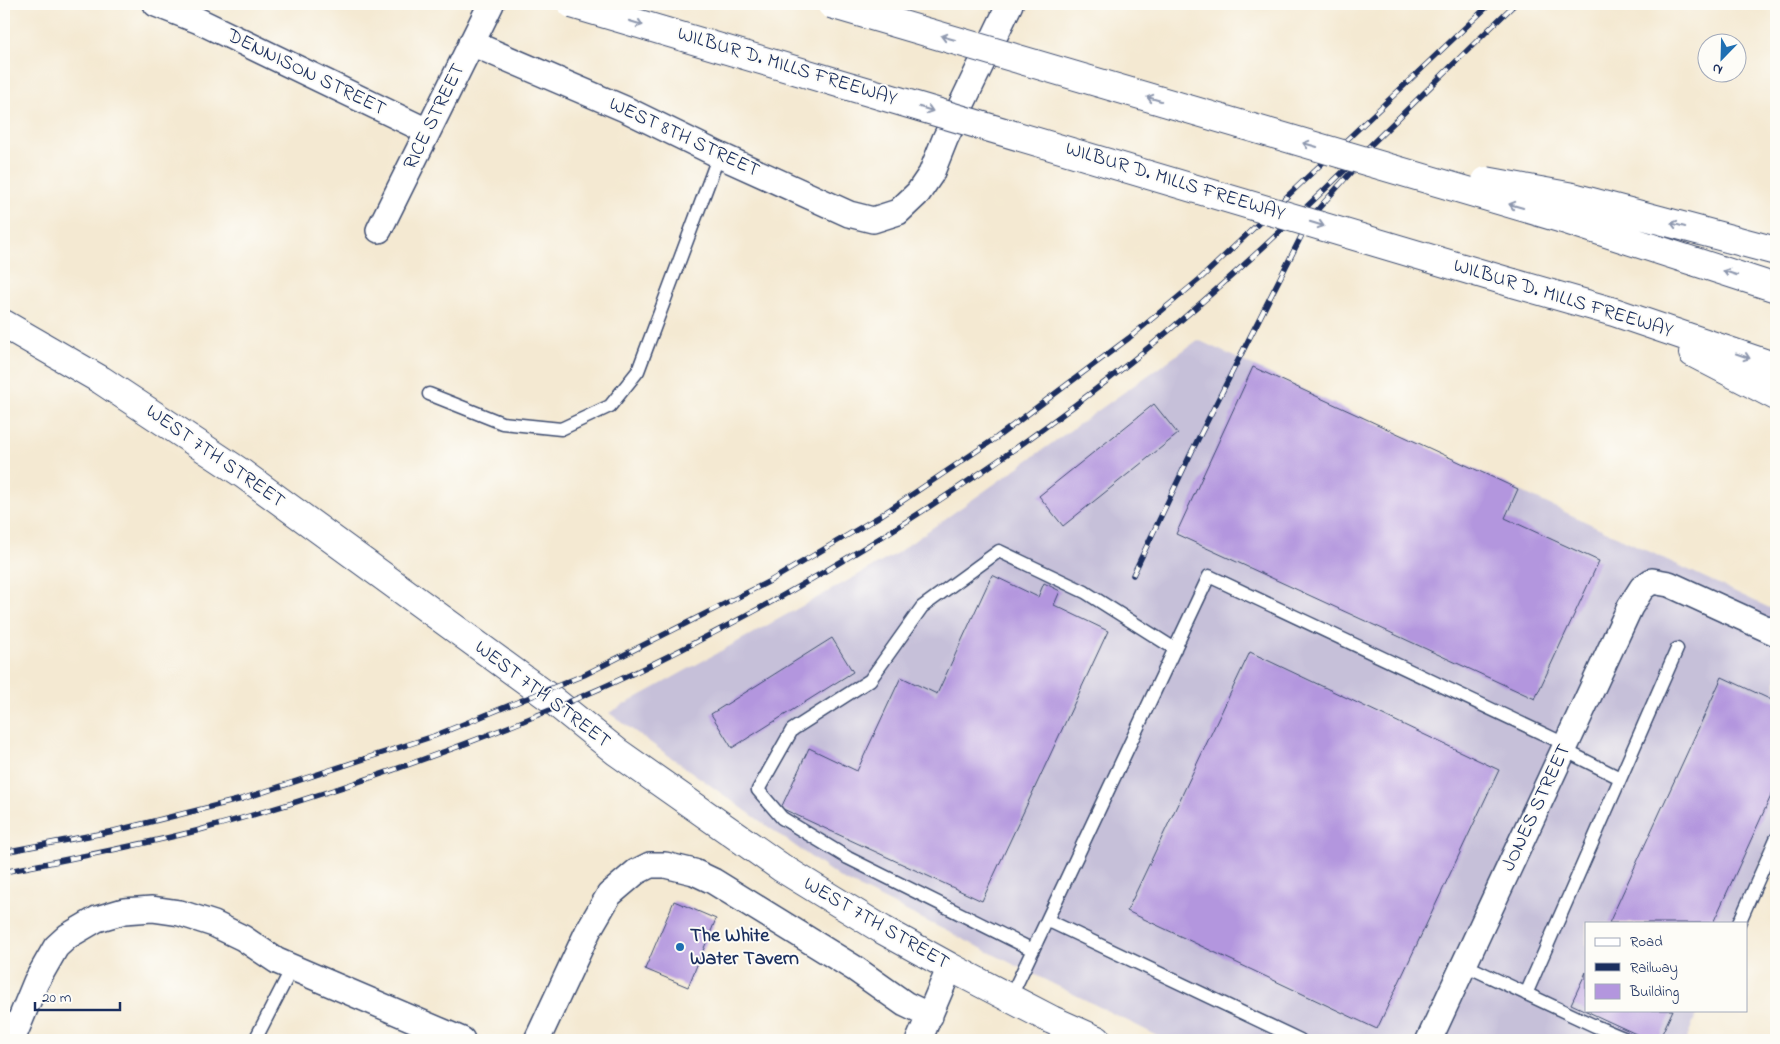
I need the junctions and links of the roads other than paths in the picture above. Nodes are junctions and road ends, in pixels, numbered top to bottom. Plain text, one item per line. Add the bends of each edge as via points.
1 (156, 4) edge
2 (490, 4) edge
3 (572, 4) edge
4 (831, 4) edge
5 (1010, 4) edge
6 (471, 43) junction
7 (427, 131) junction
8 (719, 155) junction
9 (1568, 208) junction
10 (380, 230) dead end
11 (1776, 251) edge
12 (1776, 288) edge
13 (1614, 312) junction
14 (4, 324) edge
15 (1776, 367) edge
16 (429, 394) dead end
17 (1776, 396) edge
18 (1776, 633) edge
19 (1175, 649) junction
20 (1677, 649) dead end
21 (1565, 747) junction
22 (1620, 778) junction
23 (1776, 839) edge
24 (1048, 920) junction
25 (1739, 922) edge
26 (1033, 950) junction
27 (1465, 965) junction
28 (950, 967) junction
29 (292, 968) junction
30 (1526, 994) junction
31 (1010, 998) junction
32 (930, 1016) junction
33 (12, 1040) edge
34 (255, 1040) edge
35 (462, 1040) edge
36 (537, 1040) edge
37 (919, 1040) edge
38 (1097, 1040) edge
39 (1300, 1040) edge
40 (1429, 1040) edge
41 (1628, 1040) edge

1 - 7 street, DENNISON STREET via 197,20
2 - 6 street, RICE STREET
3 -> 13 main road, WILBUR D. MILLS FREEWAY, bridge
9 -> 4 main road, bridge via 1344,155
5 - 8 street, WEST 8TH STREET via 931,174 918,193 898,212 873,220 849,214
6 - 7 street, RICE STREET
6 - 8 street, WEST 8TH STREET
7 - 10 street, RICE STREET
8 - 16 lane via 638,371 610,406 560,429 502,423
11 -> 9 main road
12 -> 9 main road
13 -> 15 main road, WILBUR D. MILLS FREEWAY
13 - 17 main road
14 - 28 main road, WEST 7TH STREET via 101,380 243,474 550,698 617,752 782,868
18 - 21 street, JONES STREET via 1669,584 1652,581 1642,588 1630,607
19 - 21 lane via 1209,576
19 - 24 lane
19 - 26 lane via 1085,592 999,551 922,607 870,680 792,730 758,790 782,818 848,858
20 - 22 lane
21 - 22 lane
21 - 27 street, JONES STREET
22 - 30 lane
23 - 25 lane
24 - 26 lane
24 - 39 lane
26 - 31 lane
27 - 30 lane
27 - 40 street, JONES STREET
28 - 31 main road, WEST 7TH STREET
28 - 32 street
29 - 33 street via 214,924 180,913 152,909 124,911 97,919 56,947 36,982
29 - 34 lane
29 - 35 street
30 - 41 lane
31 - 38 main road, WEST 7TH STREET
32 - 36 street via 905,1004 854,968 713,881 694,872 650,865 636,872 609,895 588,931
32 - 37 street

